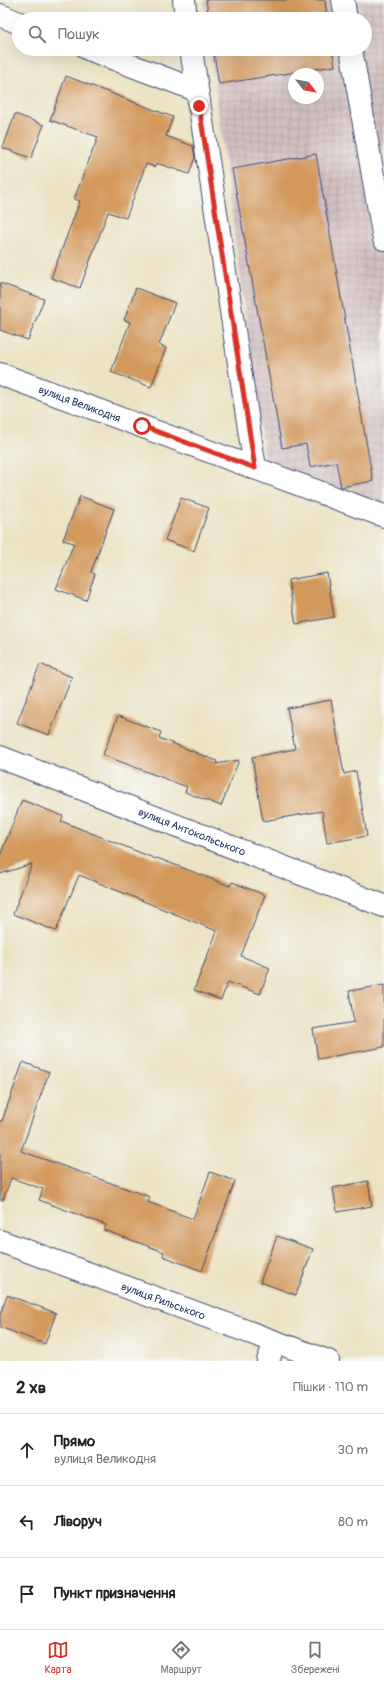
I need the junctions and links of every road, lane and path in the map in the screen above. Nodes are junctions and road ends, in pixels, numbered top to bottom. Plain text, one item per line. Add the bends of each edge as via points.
1 (184, 0) edge
2 (343, 0) edge
3 (185, 12) edge
4 (345, 12) edge
5 (0, 15) edge
6 (12, 20) edge
7 (106, 56) edge
8 (191, 56) edge
9 (352, 56) edge
10 (196, 90) junction
11 (384, 239) edge
12 (0, 374) edge
13 (255, 468) junction
14 (384, 516) edge
15 (0, 757) edge
16 (384, 906) edge
17 (0, 1241) edge
18 (272, 1351) edge
19 (328, 1361) edge

1 - 3 street
2 - 4 street
5 - 6 street
7 - 10 street
8 - 10 street
9 - 11 street
10 - 13 street
12 - 13 street, вулиця Великодня
13 - 14 street, вулиця Великодня
15 - 16 street, вулиця Антокольського
17 - 18 street, вулиця Рильського
18 - 19 street, вулиця Рильського

